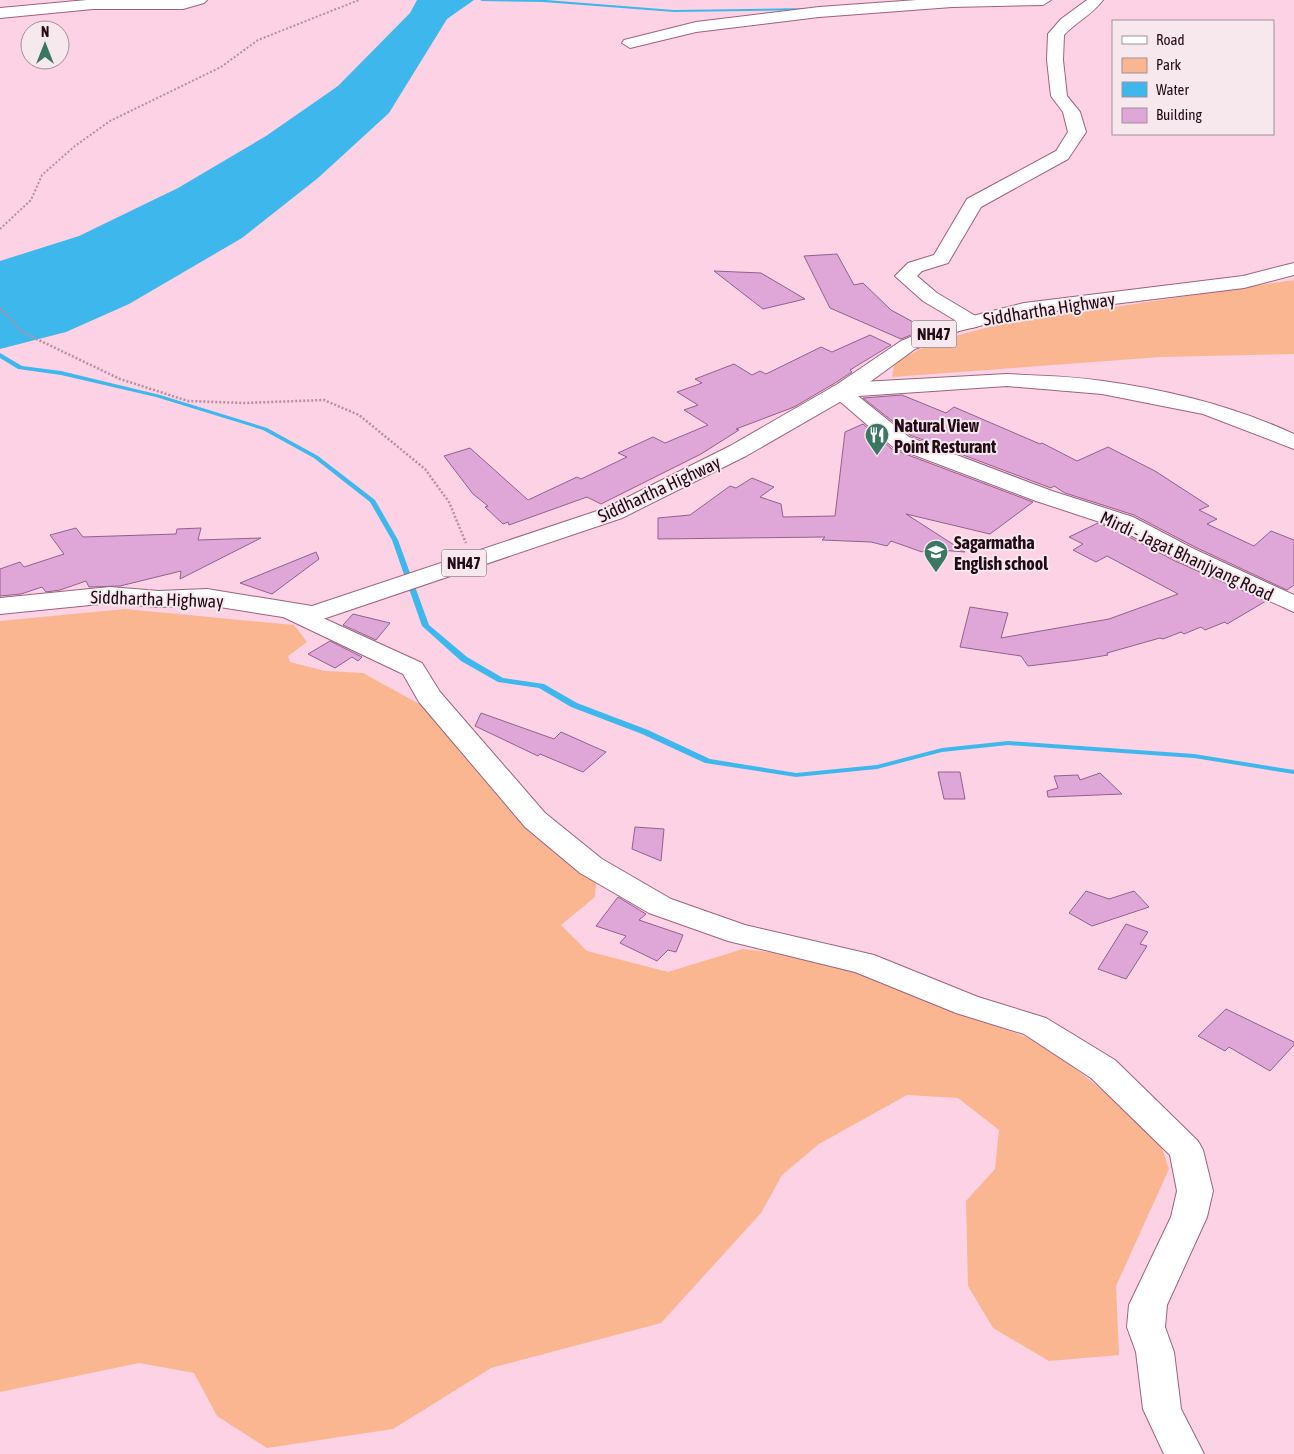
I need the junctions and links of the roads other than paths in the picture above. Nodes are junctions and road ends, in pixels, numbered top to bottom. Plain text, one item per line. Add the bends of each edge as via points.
1 (199, 0) edge
2 (1043, 0) edge
3 (1095, 0) edge
4 (0, 13) edge
5 (630, 43) dead end
6 (1294, 269) edge
7 (972, 322) junction
8 (842, 391) junction
9 (1294, 442) edge
10 (1294, 604) edge
11 (0, 606) edge
12 (302, 612) junction
13 (1184, 1454) edge

1 - 4 main road via 183,4 93,4
2 - 5 main road via 952,2 819,12 696,27
3 - 7 main road via 1056,34 1059,96 1071,112 1078,132 1062,155 974,203 941,258 915,267 905,276
6 - 7 main road, Siddhartha Highway / NH47 via 1244,282 1024,309
7 - 8 main road, Siddhartha Highway / NH47 via 952,326 908,345
8 - 9 main road via 1006,380 1102,387 1208,408
8 - 10 main road, Mirdi - Jagat Bhanjyang Road via 901,442 1044,496 1124,522
8 - 12 main road, Siddhartha Highway / NH47 via 738,451 614,513
11 - 12 main road, Siddhartha Highway / NH47 via 110,595 207,598
12 - 13 main road via 413,669 430,696 535,820 592,866 660,906 739,934 863,963 967,1004 1035,1026 1103,1069 1186,1150 1195,1190 1189,1217 1148,1305 1146,1327 1155,1352 1162,1409

